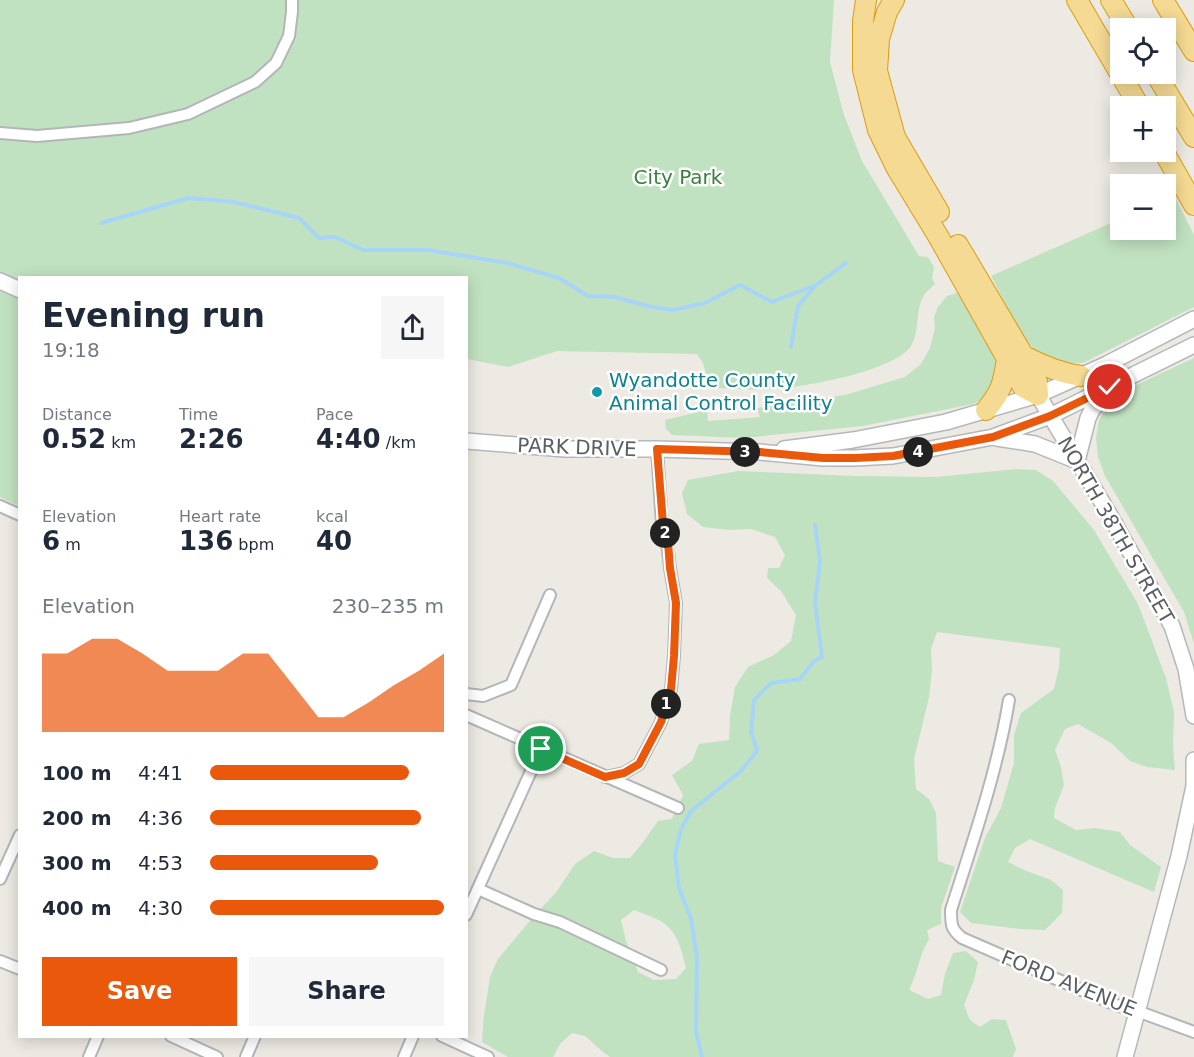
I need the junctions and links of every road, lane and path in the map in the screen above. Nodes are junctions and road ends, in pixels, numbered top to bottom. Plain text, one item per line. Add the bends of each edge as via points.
1 (292, 0) edge
2 (866, 0) edge
3 (894, 0) edge
4 (1077, 0) edge
5 (1111, 0) edge
6 (1163, 0) edge
7 (1122, 18) edge
8 (1194, 51) edge
9 (1162, 84) edge
10 (1132, 96) edge
11 (0, 133) edge
12 (1194, 137) edge
13 (1170, 162) edge
14 (1194, 205) edge
15 (944, 234) junction
16 (0, 281) edge
17 (18, 289) edge
18 (1194, 319) edge
19 (1194, 345) edge
20 (1016, 357) junction
21 (1081, 376) junction
22 (1110, 387) junction
23 (1038, 395) junction
24 (986, 410) junction
25 (1050, 416) junction
26 (993, 437) junction
27 (468, 441) edge
28 (657, 449) junction
29 (760, 452) junction
30 (1077, 461) junction
31 (0, 506) edge
32 (18, 514) edge
33 (550, 595) dead end
34 (468, 694) edge
35 (1009, 700) dead end
36 (468, 716) edge
37 (1194, 716) edge
38 (541, 749) junction
39 (1194, 760) edge
40 (605, 777) junction
41 (678, 808) dead end
42 (18, 839) edge
43 (0, 879) edge
44 (478, 890) junction
45 (468, 911) edge
46 (0, 961) edge
47 (18, 968) edge
48 (661, 970) dead end
49 (1137, 1011) junction
50 (1194, 1032) edge
51 (97, 1038) edge
52 (175, 1038) edge
53 (254, 1038) edge
54 (412, 1038) edge
55 (446, 1038) edge
56 (89, 1057) edge
57 (217, 1057) edge
58 (246, 1057) edge
59 (404, 1057) edge
60 (488, 1057) edge
61 (1125, 1057) edge

1 - 11 street via 289,36 276,63 255,82 188,114 129,128 37,136
2 - 15 highway via 863,70 878,130 896,167
3 - 15 highway via 879,39 877,71 895,137
4 - 10 highway
5 - 7 highway
6 - 8 highway
9 - 12 highway
13 - 14 highway
15 - 20 highway
16 - 17 main road
18 - 21 main road, PARK DRIVE
19 - 22 main road, PARK DRIVE
20 - 21 highway
20 - 23 highway via 1023,387
20 - 24 highway via 997,397
21 - 23 main road, PARK DRIVE
22 - 25 main road, PARK DRIVE
22 - 30 main road via 1088,418
23 - 24 main road, PARK DRIVE
23 - 25 main road, NORTH 38TH STREET
24 - 29 main road, PARK DRIVE via 854,440
25 - 26 main road, PARK DRIVE
25 - 30 main road, NORTH 38TH STREET
26 - 29 main road, PARK DRIVE via 893,456 823,458
26 - 30 main road via 1035,444
27 - 28 main road, PARK DRIVE via 565,449
28 - 29 main road, PARK DRIVE
28 - 40 street via 663,524 676,603 671,689 661,722 639,764 624,773
30 - 37 main road, NORTH 38TH STREET via 1172,626 1186,669
31 - 32 street
33 - 34 street via 511,685 483,696
35 - 49 street, FORD AVENUE via 990,788 951,910 951,924 962,938
36 - 38 street
38 - 40 street
38 - 44 street
39 - 49 main road via 1194,786 1179,856
40 - 41 street
42 - 43 street
44 - 45 street
44 - 48 street via 560,922
46 - 47 street
49 - 50 street, FORD AVENUE
49 - 61 main road
51 - 56 street
52 - 57 street
53 - 58 street
54 - 59 street
55 - 60 street

